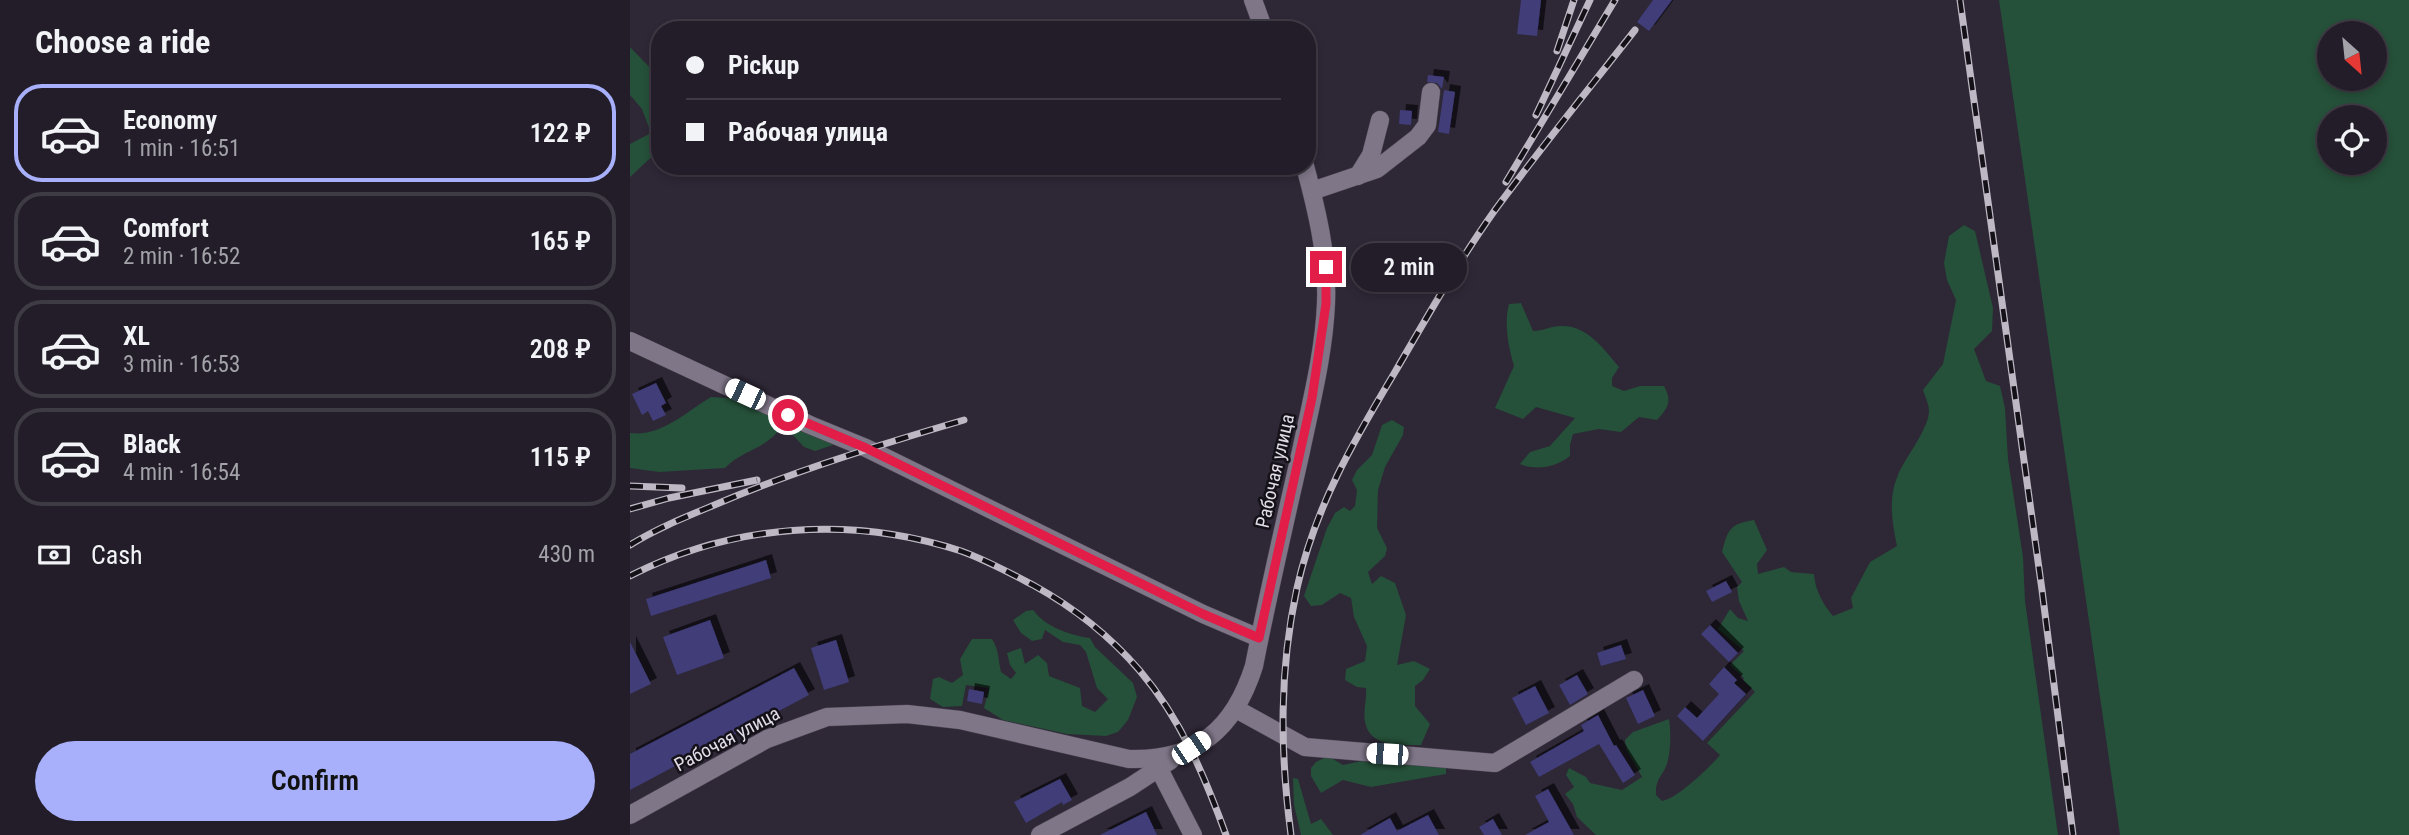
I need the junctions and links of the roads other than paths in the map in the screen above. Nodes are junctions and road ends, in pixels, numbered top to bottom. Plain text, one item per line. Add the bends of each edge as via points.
1 (1253, 0) edge
2 (1261, 21) edge
3 (1432, 92) dead end
4 (1380, 120) dead end
5 (1308, 175) edge
6 (1358, 176) junction
7 (1312, 191) junction
8 (630, 341) edge
9 (1259, 638) junction
10 (1634, 680) dead end
11 (1236, 709) junction
12 (1180, 754) junction
13 (1158, 767) junction
14 (630, 816) edge
15 (1040, 835) edge
16 (1193, 835) edge

1 - 2 street
3 - 6 street via 1427,125 1418,137 1377,169
4 - 6 street via 1371,155
5 - 7 street, Рабочая улица
6 - 7 street
7 - 9 street, Рабочая улица via 1326,267 1322,345
8 - 9 street via 866,448
9 - 11 street, Рабочая улица via 1246,690
10 - 11 street via 1495,763 1305,747
11 - 12 street, Рабочая улица via 1210,736
12 - 13 street, Рабочая улица
12 - 14 street, Рабочая улица via 1155,760 1129,759 960,720 907,714 827,717 766,739
13 - 15 street, Рабочая улица
13 - 16 street

